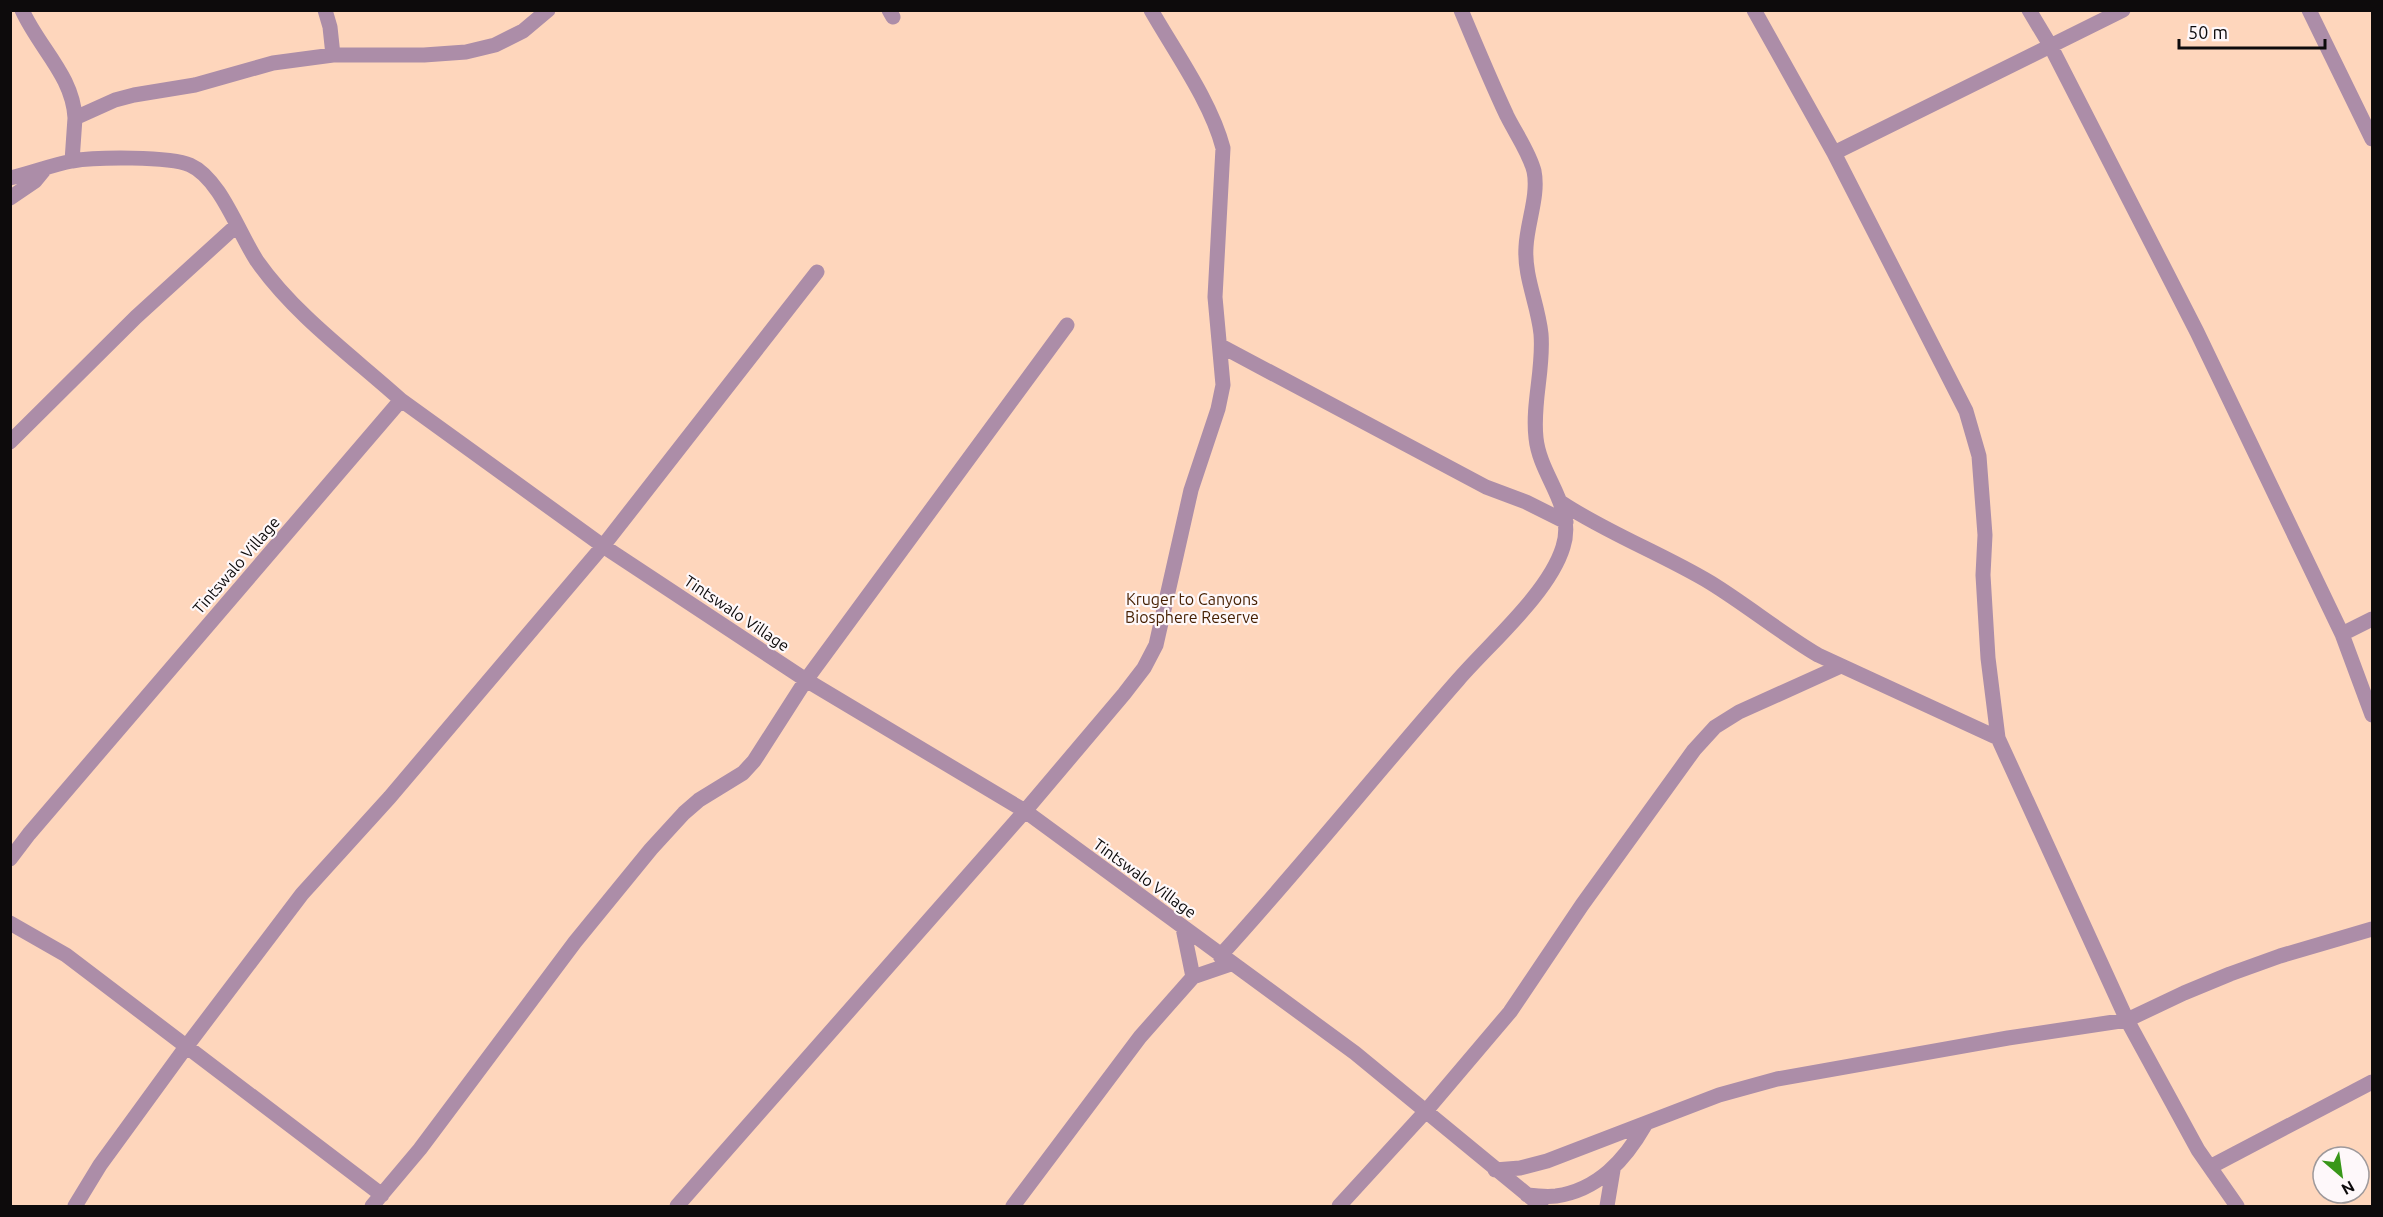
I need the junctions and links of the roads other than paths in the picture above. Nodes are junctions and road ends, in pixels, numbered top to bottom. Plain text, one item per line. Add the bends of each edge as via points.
1 (22, 10) edge
2 (325, 10) edge
3 (548, 10) edge
4 (1151, 10) edge
5 (1461, 10) edge
6 (1754, 10) edge
7 (2029, 10) edge
8 (2122, 10) edge
9 (2309, 10) edge
10 (2050, 45) junction
11 (333, 56) junction
12 (75, 118) junction
13 (2373, 139) edge
14 (1834, 153) junction
15 (72, 161) junction
16 (44, 170) junction
17 (10, 178) edge
18 (10, 198) edge
19 (236, 226) junction
20 (817, 272) dead end
21 (1067, 325) dead end
22 (1221, 346) junction
23 (401, 400) junction
24 (10, 442) edge
25 (1562, 503) junction
26 (1566, 522) junction
27 (603, 546) junction
28 (2373, 619) edge
29 (2342, 634) junction
30 (1841, 666) junction
31 (806, 680) junction
32 (2373, 715) edge
33 (1998, 738) junction
34 (1025, 811) junction
35 (10, 859) edge
36 (10, 923) edge
37 (1183, 928) junction
38 (2373, 929) edge
39 (1226, 960) junction
40 (1193, 977) junction
41 (2127, 1020) junction
42 (186, 1047) junction
43 (2373, 1082) edge
44 (1426, 1111) junction
45 (1645, 1125) junction
46 (2210, 1167) junction
47 (1495, 1170) junction
48 (1613, 1170) junction
49 (1527, 1195) junction
50 (377, 1201) edge
51 (75, 1206) edge
52 (677, 1206) edge
53 (1013, 1206) edge
54 (1339, 1206) edge
55 (1541, 1206) edge
56 (1607, 1206) edge
57 (2237, 1206) edge

1 - 12 street via 66,81
2 - 11 street
3 - 11 street via 523,31 495,45 466,52
4 - 22 street via 1203,101 1223,148 1215,297
5 - 25 street via 1534,171 1526,260 1541,334 1536,439
6 - 14 street
7 - 10 street
8 - 10 street
9 - 13 street
10 - 14 street
10 - 29 street via 2197,332
11 - 12 street via 273,63 195,85 134,95
12 - 15 street
14 - 33 street via 1966,411 1980,456 1988,658
15 - 16 street
15 - 19 street via 147,158 193,166 216,190
16 - 17 street
16 - 18 street
19 - 23 street via 280,290
19 - 24 street via 136,317
20 - 27 street
21 - 31 street
22 - 26 street via 1486,487
22 - 34 street via 1223,385 1218,409 1191,490 1156,645 1124,694
23 - 27 street, Tintswalo Village
23 - 35 street, Tintswalo Village
25 - 26 street
25 - 30 street via 1712,584 1790,639
26 - 39 street via 1563,548 1546,581 1288,881
27 - 31 street, Tintswalo Village
27 - 42 street via 390,797 302,894
28 - 29 street
29 - 32 street
30 - 33 street
30 - 44 street via 1738,712 1710,731 1589,895 1510,1012
31 - 34 street, Tintswalo Village
31 - 50 street via 749,767 684,813 574,942
33 - 41 street
34 - 37 street, Tintswalo Village
34 - 52 street
36 - 42 street via 66,955
37 - 39 street, Tintswalo Village
37 - 40 street
38 - 41 street via 2280,956
39 - 40 street
39 - 44 street, Tintswalo Village via 1355,1053
40 - 53 street via 1140,1037
41 - 45 street via 1777,1079 1719,1095
41 - 46 street
42 - 50 street
42 - 51 street
43 - 46 street
44 - 47 street, Tintswalo Village
44 - 54 street
45 - 47 street via 1547,1161
45 - 48 street
46 - 57 street
47 - 49 street, Tintswalo Village
48 - 49 street via 1579,1190 1555,1196
48 - 56 street
49 - 55 street, Tintswalo Village

